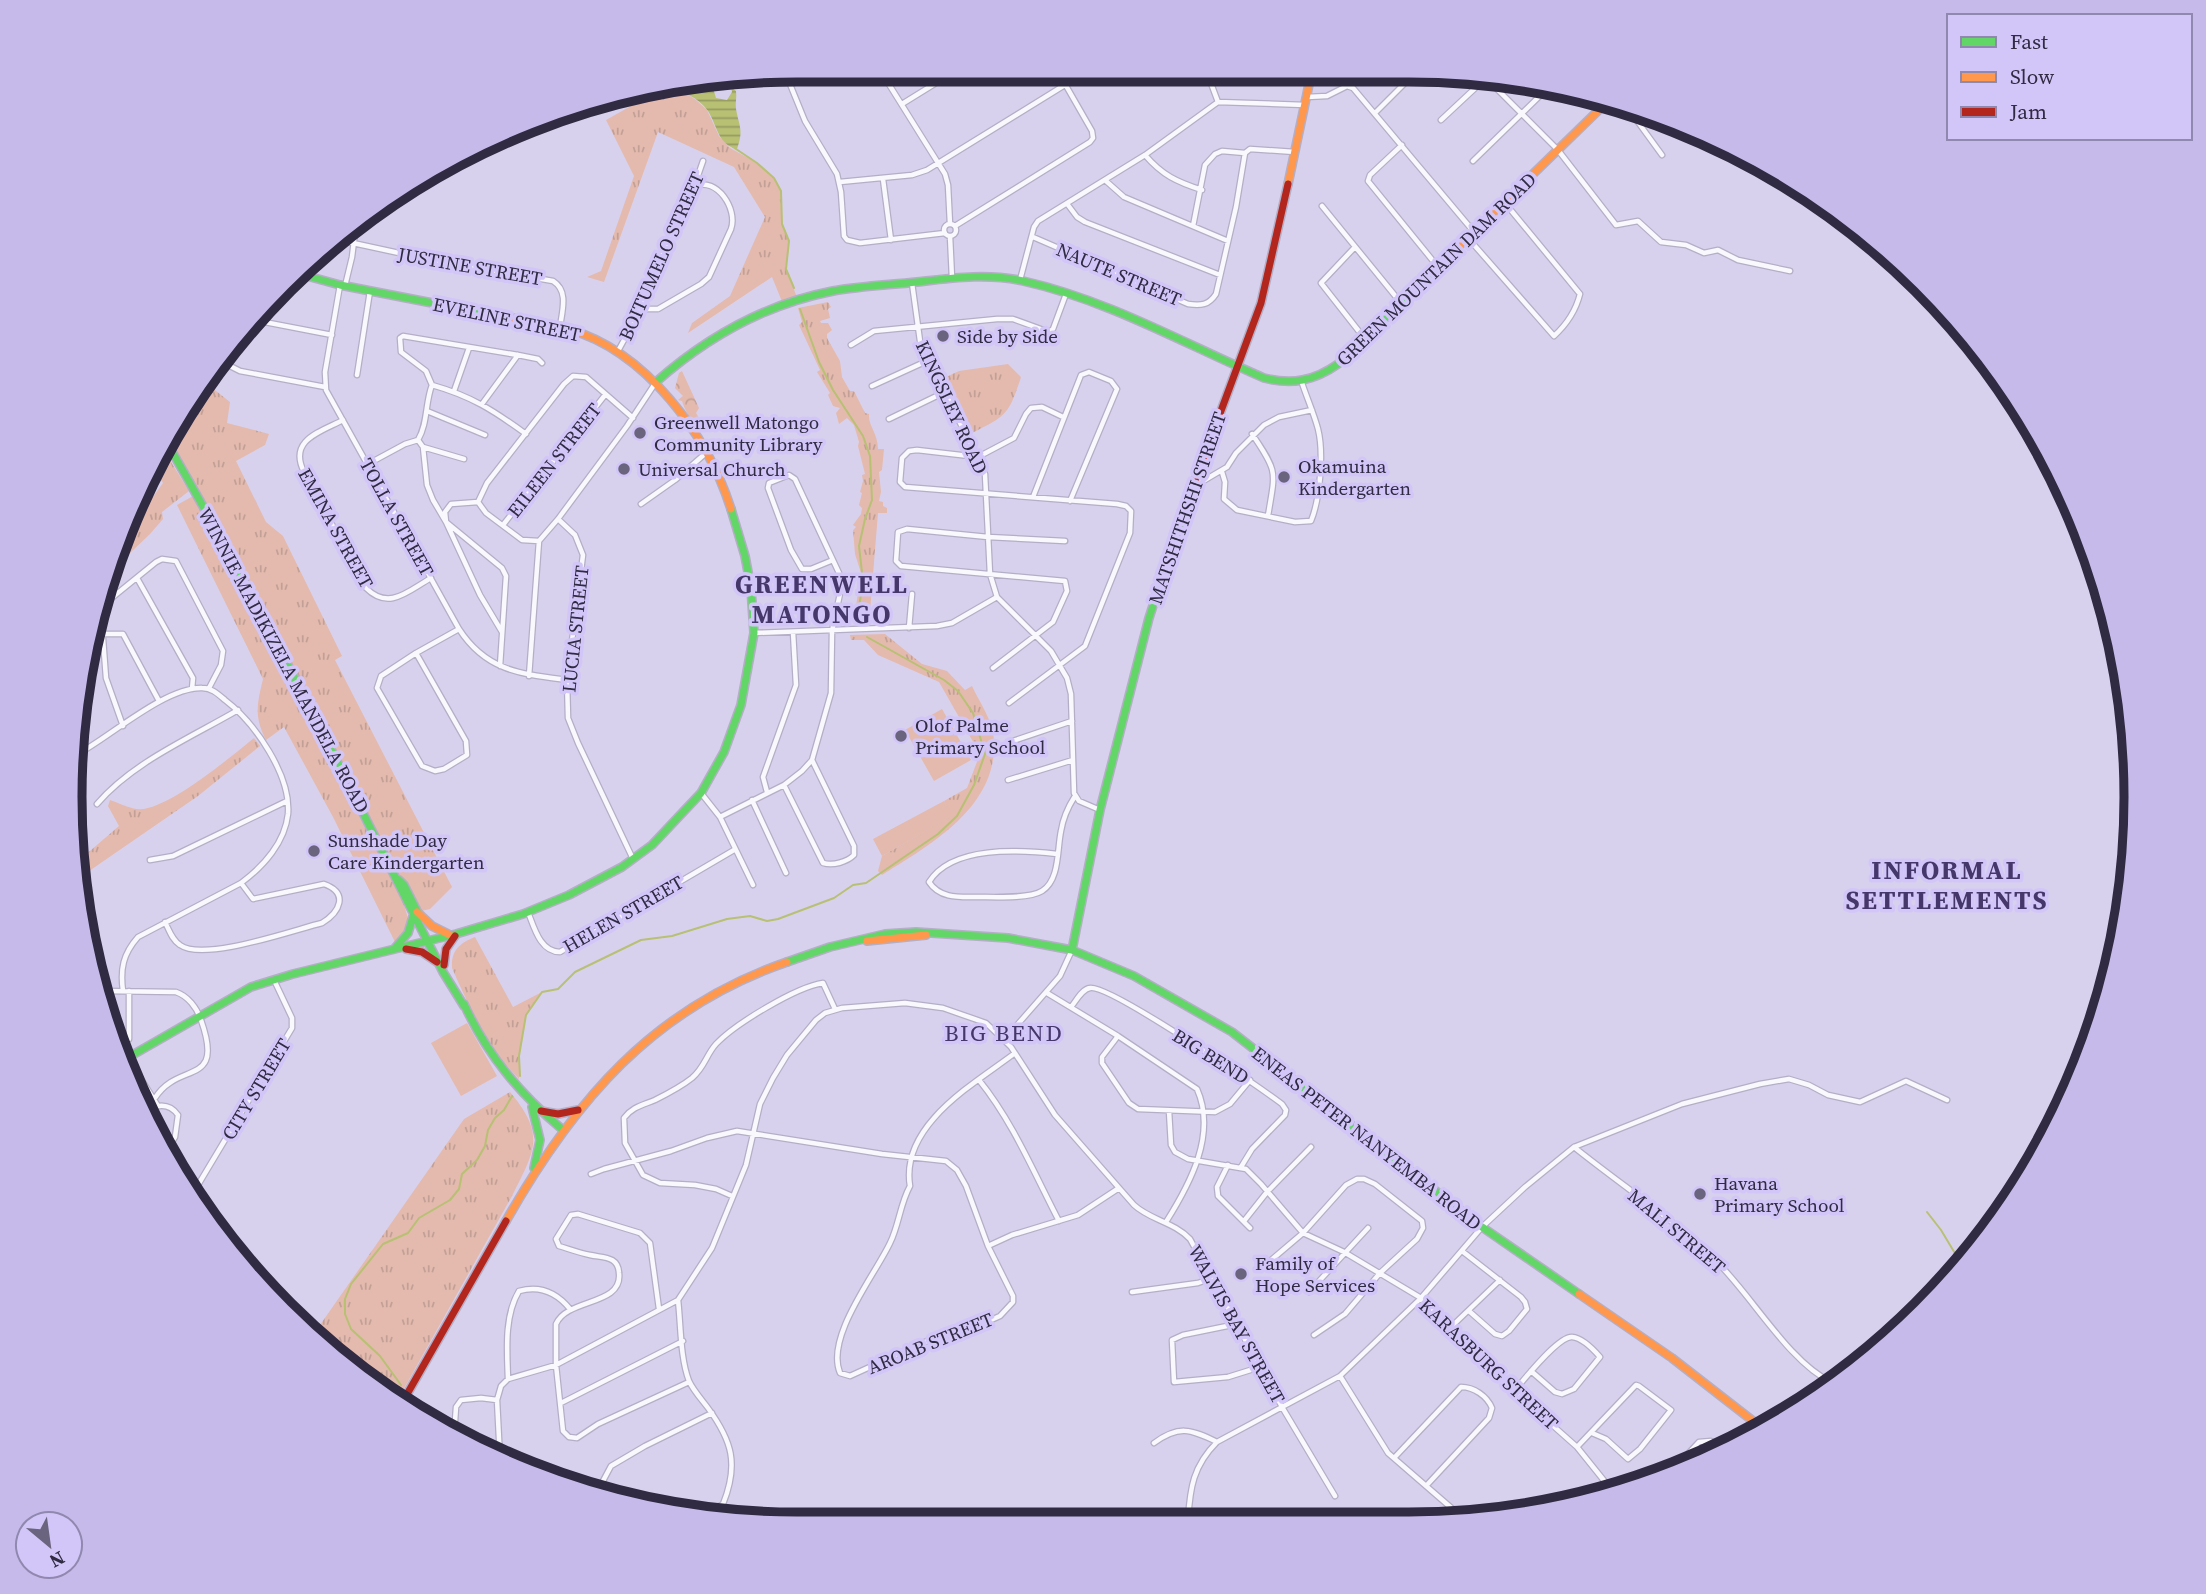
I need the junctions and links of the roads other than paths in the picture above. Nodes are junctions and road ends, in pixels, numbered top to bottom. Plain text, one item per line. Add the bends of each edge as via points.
1 (789, 82) edge
2 (888, 82) edge
3 (938, 82) edge
4 (1064, 82) edge
5 (1072, 82) edge
6 (1210, 82) edge
7 (1310, 82) edge
8 (1406, 82) edge
9 (1066, 86) junction
10 (1478, 86) edge
11 (1495, 87) edge
12 (1541, 95) edge
13 (1306, 101) junction
14 (1218, 103) junction
15 (902, 104) junction
16 (1600, 109) edge
17 (1375, 113) junction
18 (1521, 114) junction
19 (1636, 119) edge
20 (1441, 120) dead end
21 (1402, 145) junction
22 (1558, 150) junction
23 (1295, 152) junction
24 (1245, 153) junction
25 (1145, 155) junction
26 (1662, 155) dead end
27 (703, 161) dead end
28 (1473, 161) dead end
29 (939, 164) junction
30 (883, 178) junction
31 (1106, 181) junction
32 (840, 182) junction
33 (694, 187) junction
34 (1202, 190) junction
35 (1505, 203) junction
36 (1068, 205) junction
37 (1322, 206) dead end
38 (952, 225) junction
39 (1193, 226) junction
40 (948, 235) junction
41 (1471, 235) junction
42 (355, 236) edge
43 (1033, 237) junction
44 (891, 240) junction
45 (1228, 240) junction
46 (347, 242) edge
47 (354, 244) junction
48 (1355, 247) junction
49 (1438, 267) junction
50 (1790, 271) dead end
51 (1220, 275) junction
52 (309, 276) edge
53 (952, 278) junction
54 (1020, 280) junction
55 (912, 283) junction
56 (343, 286) junction
57 (370, 291) junction
58 (1067, 293) junction
59 (1402, 304) junction
60 (641, 309) junction
61 (264, 322) edge
62 (560, 327) junction
63 (916, 327) junction
64 (332, 335) junction
65 (1365, 339) junction
66 (851, 345) dead end
67 (469, 348) junction
68 (618, 351) junction
69 (518, 355) junction
70 (929, 360) junction
71 (542, 363) dead end
72 (229, 364) edge
73 (1237, 367) junction
74 (357, 375) dead end
75 (656, 382) junction
76 (1302, 383) junction
77 (432, 385) junction
78 (872, 386) dead end
79 (325, 387) junction
80 (454, 391) junction
81 (946, 392) junction
82 (605, 395) junction
83 (482, 404) junction
84 (1311, 410) junction
85 (427, 411) junction
86 (1063, 417) junction
87 (633, 418) junction
88 (889, 419) dead end
89 (343, 420) junction
90 (526, 434) junction
91 (485, 435) dead end
92 (1252, 435) junction
93 (418, 440) junction
94 (423, 447) junction
95 (172, 451) edge
96 (707, 452) junction
97 (978, 457) junction
98 (464, 459) dead end
99 (368, 464) junction
100 (1222, 472) junction
101 (1192, 488) junction
102 (987, 494) junction
103 (1033, 498) junction
104 (1070, 501) junction
105 (478, 502) junction
106 (641, 503) dead end
107 (1268, 516) junction
108 (558, 519) junction
109 (446, 522) junction
110 (503, 525) junction
111 (988, 537) junction
112 (539, 541) junction
113 (1065, 541) dead end
114 (833, 560) junction
115 (990, 574) junction
116 (136, 578) junction
117 (431, 578) junction
118 (912, 594) dead end
119 (997, 597) junction
120 (111, 599) edge
121 (909, 628) junction
122 (459, 629) junction
123 (103, 630) edge
124 (832, 631) junction
125 (502, 632) junction
126 (793, 632) junction
127 (754, 633) junction
128 (103, 634) junction
129 (1037, 636) junction
130 (416, 653) junction
131 (1060, 665) junction
132 (500, 666) junction
133 (993, 668) dead end
134 (529, 676) junction
135 (567, 680) junction
136 (209, 688) junction
137 (192, 689) junction
138 (159, 701) junction
139 (1009, 704) dead end
140 (238, 710) junction
141 (1072, 721) junction
142 (122, 726) junction
143 (1013, 741) dead end
144 (84, 750) edge
145 (812, 760) junction
146 (1073, 760) junction
147 (1008, 780) dead end
148 (784, 785) junction
149 (767, 792) junction
150 (701, 793) junction
151 (1075, 796) junction
152 (752, 800) junction
153 (287, 801) junction
154 (97, 804) dead end
155 (1100, 810) junction
156 (720, 817) junction
157 (734, 850) junction
158 (1057, 854) junction
159 (150, 860) dead end
160 (634, 860) junction
161 (786, 873) dead end
162 (242, 883) junction
163 (753, 885) dead end
164 (528, 912) junction
165 (416, 913) junction
166 (165, 922) junction
167 (454, 935) junction
168 (430, 941) junction
169 (397, 949) junction
170 (1072, 950) junction
171 (442, 964) junction
172 (273, 979) junction
173 (110, 991) edge
174 (126, 991) junction
175 (1047, 993) junction
176 (1071, 1007) junction
177 (835, 1009) junction
178 (200, 1016) junction
179 (1118, 1036) junction
180 (129, 1039) dead end
181 (1004, 1040) junction
182 (1015, 1053) junction
183 (131, 1056) edge
184 (979, 1080) junction
185 (1250, 1080) junction
186 (141, 1081) edge
187 (155, 1098) junction
188 (1947, 1100) dead end
189 (158, 1106) junction
190 (533, 1106) junction
191 (154, 1108) edge
192 (578, 1110) junction
193 (1169, 1111) junction
194 (1203, 1113) junction
195 (563, 1130) junction
196 (754, 1133) junction
197 (172, 1142) edge
198 (1311, 1147) dead end
199 (1574, 1147) junction
200 (911, 1158) junction
201 (1198, 1160) junction
202 (635, 1162) junction
203 (1228, 1166) junction
204 (1241, 1167) junction
205 (533, 1173) junction
206 (591, 1174) dead end
207 (198, 1186) edge
208 (1119, 1188) junction
209 (1267, 1192) junction
210 (732, 1196) junction
211 (1059, 1221) junction
212 (1244, 1221) junction
213 (1166, 1222) junction
214 (1482, 1227) junction
215 (1250, 1228) dead end
216 (1368, 1228) dead end
217 (1303, 1233) junction
218 (988, 1246) junction
219 (1462, 1251) junction
220 (1344, 1252) junction
221 (1270, 1261) dead end
222 (1380, 1273) junction
223 (1212, 1278) junction
224 (1500, 1280) junction
225 (1132, 1292) dead end
226 (1309, 1292) dead end
227 (1421, 1298) junction
228 (678, 1300) junction
229 (570, 1309) junction
230 (659, 1309) junction
231 (1469, 1311) junction
232 (1237, 1324) junction
233 (1451, 1328) junction
234 (1314, 1335) dead end
235 (683, 1342) junction
236 (556, 1365) junction
237 (1260, 1367) junction
238 (1531, 1371) junction
239 (1340, 1376) junction
240 (508, 1378) junction
241 (1825, 1378) edge
242 (690, 1382) junction
243 (1514, 1391) junction
244 (407, 1395) edge
245 (497, 1400) junction
246 (561, 1403) junction
247 (1282, 1407) junction
248 (712, 1413) junction
249 (1754, 1422) edge
250 (455, 1424) edge
251 (1592, 1433) junction
252 (1217, 1442) junction
253 (1154, 1443) dead end
254 (1715, 1443) edge
255 (499, 1446) edge
256 (1577, 1447) junction
257 (1687, 1455) edge
258 (1394, 1458) junction
259 (1608, 1483) edge
260 (601, 1484) edge
261 (1426, 1486) junction
262 (1335, 1496) dead end
263 (717, 1507) edge
264 (1454, 1510) edge
265 (1188, 1512) edge

1 - 32 street
2 - 15 street
3 - 15 street
4 - 9 street
5 - 9 street
6 - 14 street
7 - 13 main road, MATSHITHSHI STREET
8 - 17 street
9 - 29 street
9 - 38 street via 1092,131 1090,142
10 - 20 street
11 - 18 street
12 - 18 street
13 - 14 street
13 - 17 street via 1347,86
13 - 23 main road, MATSHITHSHI STREET
14 - 25 street
15 - 29 street
16 - 22 main road, GREEN MOUNTAIN DAM ROAD
17 - 21 street
18 - 22 street
18 - 28 street
19 - 26 street
21 - 41 street
21 - 49 street via 1368,181
22 - 35 main road, GREEN MOUNTAIN DAM ROAD
22 - 50 street via 1616,225 1638,221 1661,242 1704,253 1718,250 1738,260
23 - 24 street via 1250,149
23 - 73 main road, MATSHITHSHI STREET via 1261,303
24 - 34 street via 1222,151 1209,159
24 - 45 street, NAUTE STREET
25 - 31 street
25 - 34 street via 1170,179
27 - 33 street, BOITUMELO STREET
29 - 30 street via 912,175
29 - 38 street via 948,185
30 - 32 street
30 - 44 street
31 - 36 street
31 - 39 street via 1124,197
32 - 44 street via 847,240
33 - 60 street, BOITUMELO STREET via 684,199
33 - 60 street via 704,183 719,192 733,213 731,229 709,277 658,309
34 - 39 street
35 - 41 main road, GREEN MOUNTAIN DAM ROAD
35 - 41 street via 1580,294 1563,328 1554,336
36 - 43 street via 1038,221
36 - 51 street via 1085,222
37 - 48 street
38 - 40 street via 945,228
38 - 40 street via 955,234
39 - 45 street
40 - 44 street
40 - 53 street
41 - 49 main road, GREEN MOUNTAIN DAM ROAD
42 - 47 street
43 - 51 street, NAUTE STREET via 1188,304 1212,301
43 - 54 street
45 - 51 street, NAUTE STREET
46 - 47 street, JUSTINE STREET
47 - 56 street
47 - 62 street, JUSTINE STREET via 553,281 563,292
48 - 59 street
48 - 65 street via 1321,283
49 - 59 main road, GREEN MOUNTAIN DAM ROAD
52 - 56 main road, EVELINE STREET
53 - 54 main road
53 - 55 main road
54 - 58 main road
55 - 63 street, KINGSLEY ROAD
55 - 75 main road via 830,291 783,304 712,337
56 - 57 main road, EVELINE STREET
56 - 64 street
57 - 62 main road, EVELINE STREET
57 - 74 street
58 - 63 street via 1049,332 1013,319
58 - 73 main road
59 - 65 main road, GREEN MOUNTAIN DAM ROAD
60 - 68 street, BOITUMELO STREET
61 - 64 street
62 - 68 main road, EVELINE STREET
63 - 66 street via 874,331
63 - 70 street, KINGSLEY ROAD
64 - 79 street
65 - 76 main road, GREEN MOUNTAIN DAM ROAD via 1326,373
67 - 69 street
67 - 77 street via 401,337 401,352 426,371
67 - 80 street
68 - 75 main road, EVELINE STREET
69 - 71 street
69 - 83 street
70 - 78 street
70 - 81 street, KINGSLEY ROAD
72 - 79 street via 240,371
73 - 76 main road via 1276,382
73 - 101 main road, MATSHITHSHI STREET
75 - 87 street
75 - 96 main road, EVELINE STREET
76 - 84 street
77 - 80 street
77 - 85 street
79 - 89 street, TOLLA STREET
80 - 83 street
81 - 88 street
81 - 97 street, KINGSLEY ROAD
82 - 87 street
82 - 90 street via 586,377 573,376
82 - 110 street, EILEEN STREET
83 - 90 street
84 - 92 street via 1271,421
84 - 107 street via 1321,449 1314,514 1308,522
85 - 91 street
85 - 93 street
86 - 97 street via 1042,407 1031,408 1014,438
86 - 103 street
86 - 104 street via 1083,373 1115,384 1115,397
87 - 108 street
89 - 99 street, TOLLA STREET
89 - 117 street, EMINA STREET via 309,438 299,456 366,588 376,597 391,600
90 - 105 street via 487,482
92 - 100 street
92 - 107 street via 1274,469
93 - 94 street
93 - 99 street
94 - 98 street
94 - 109 street via 427,485
95 - 165 main road, WINNIE MADIKIZELA MANDELA ROAD
96 - 106 street
96 - 127 main road, EVELINE STREET via 745,556
97 - 102 street, KINGSLEY ROAD
97 - 102 street via 909,451 902,458 900,482 905,487
99 - 117 street, TOLLA STREET
100 - 101 street
100 - 107 street via 1228,505
101 - 155 main road, MATSHITHSHI STREET via 1160,576
102 - 103 street
102 - 111 street, KINGSLEY ROAD
103 - 104 street
104 - 131 street via 1123,505 1132,516 1128,540 1088,640
105 - 109 street via 450,504
105 - 110 street
108 - 112 street
108 - 135 street, LUCIA STREET via 575,535 583,555
109 - 125 street
109 - 125 street via 502,568 506,576
110 - 112 street via 522,540
111 - 113 street
111 - 115 street, KINGSLEY ROAD
111 - 115 street via 903,529 896,536 896,561 901,566
112 - 134 street
114 - 114 street via 793,476 769,483 802,569
114 - 124 street via 842,584
115 - 119 street, KINGSLEY ROAD
115 - 129 street via 1065,581 1067,592 1054,620
116 - 120 street
116 - 136 street via 162,559 176,561 223,651
116 - 137 street via 192,678
117 - 122 street, TOLLA STREET
118 - 121 street
119 - 121 street via 952,623
119 - 129 street, KINGSLEY ROAD
121 - 124 street
122 - 130 street
122 - 132 street, TOLLA STREET via 476,651
123 - 128 street
124 - 126 street
124 - 145 street via 830,701
125 - 132 street
126 - 127 street
126 - 149 street via 796,685 764,777
127 - 150 main road, EVELINE STREET via 737,719
128 - 138 street via 123,634
128 - 142 street via 106,678
129 - 131 street, KINGSLEY ROAD
129 - 133 street
130 - 130 street via 466,741 467,755 435,771 418,761 377,688 381,677
131 - 139 street
131 - 141 street, KINGSLEY ROAD via 1070,686
132 - 134 street, TOLLA STREET
134 - 135 street, TOLLA STREET
135 - 160 street, LUCIA STREET via 571,729
136 - 137 street
136 - 140 street
137 - 138 street
138 - 142 street
140 - 153 street via 269,752
140 - 154 street via 136,770 110,788
141 - 143 street
141 - 146 street, KINGSLEY ROAD
142 - 144 street
145 - 148 street
145 - 148 street via 854,846 851,859 823,863
146 - 147 street
146 - 151 street, KINGSLEY ROAD
148 - 149 street
149 - 152 street
150 - 156 street
150 - 160 main road, EVELINE STREET
151 - 155 street
151 - 158 street, KINGSLEY ROAD via 1062,823
152 - 156 street
152 - 161 street
153 - 159 street via 173,856
153 - 162 street via 280,841
155 - 170 main road, MATSHITHSHI STREET
156 - 157 street
157 - 163 street
157 - 164 street, HELEN STREET via 560,952 543,944
158 - 158 street, KINGSLEY ROAD via 1049,884 1035,894 954,897 929,882 965,855
160 - 164 main road, EVELINE STREET
162 - 166 street
162 - 166 street via 253,899 324,884 333,887 339,907 322,923 212,951 182,947
164 - 167 main road, EVELINE STREET
165 - 167 main road
165 - 168 main road, WINNIE MADIKIZELA MANDELA ROAD
165 - 169 main road
166 - 174 street via 130,947 121,971
167 - 168 main road, EVELINE STREET
167 - 171 main road
168 - 169 main road, EVELINE STREET
168 - 171 main road, WINNIE MADIKIZELA MANDELA ROAD
169 - 171 main road via 422,952
169 - 172 main road, EVELINE STREET
170 - 175 street
170 - 192 main road, ENEAS PETER NANYEMBA ROAD via 1008,938 901,932 802,956 758,972 670,1022 630,1054
170 - 214 main road, ENEAS PETER NANYEMBA ROAD via 1134,976 1232,1032
171 - 190 main road, WINNIE MADIKIZELA MANDELA ROAD via 494,1059
172 - 178 main road, EVELINE STREET
172 - 207 street, CITY STREET via 292,1018 292,1028
173 - 174 street
174 - 178 street via 182,994
174 - 180 street
175 - 176 street
175 - 181 street
176 - 179 street
176 - 185 street, BIG BEND via 1093,987
177 - 181 street, WALVIS BAY STREET via 874,1003 925,1004 986,1023
177 - 196 street, WALVIS BAY STREET via 816,1020 787,1055 760,1104
177 - 202 street via 823,983 727,1032 691,1078 626,1116 624,1137
178 - 183 main road, EVELINE STREET
178 - 187 street via 208,1041 207,1058 197,1072 161,1088
179 - 193 street via 1102,1057 1105,1070 1134,1107
179 - 194 street via 1197,1089
181 - 182 street, WALVIS BAY STREET
182 - 184 street
182 - 208 street, WALVIS BAY STREET via 1055,1115
184 - 200 street via 925,1128
184 - 211 street via 1021,1146
185 - 194 street via 1223,1109
185 - 204 street, BIG BEND via 1282,1104 1286,1113
186 - 187 street
187 - 189 street
188 - 199 street via 1906,1081 1860,1102 1789,1079 1693,1101
189 - 191 street
189 - 197 street via 174,1109 178,1115
190 - 192 main road via 558,1114
190 - 195 main road, WINNIE MADIKIZELA MANDELA ROAD
190 - 205 main road via 540,1140
192 - 195 main road, ENEAS PETER NANYEMBA ROAD
193 - 194 street
193 - 201 street via 1173,1149 1180,1156
194 - 201 street
195 - 205 main road
196 - 200 street
196 - 202 street via 719,1135
196 - 210 street, WALVIS BAY STREET
198 - 209 street
199 - 214 street
199 - 241 street, MALI STREET via 1698,1245 1806,1366
200 - 218 street, AROAB STREET via 946,1161 957,1170
200 - 218 street, AROAB STREET via 909,1186 891,1242 856,1298 838,1349 840,1373 849,1376 938,1336 959,1334 1010,1308 1013,1296
201 - 203 street
201 - 213 street
202 - 206 street
202 - 210 street via 643,1175 660,1183 695,1185
203 - 204 street
203 - 212 street via 1217,1187 1218,1196
204 - 209 street, KARASBURG STREET
205 - 244 main road
208 - 211 street
208 - 213 street, WALVIS BAY STREET via 1140,1210
209 - 212 street
209 - 217 street, KARASBURG STREET
210 - 228 street, WALVIS BAY STREET via 712,1248
211 - 218 street
212 - 215 street
213 - 223 street, WALVIS BAY STREET via 1190,1239
214 - 219 street
214 - 249 main road, ENEAS PETER NANYEMBA ROAD
216 - 220 street
217 - 220 street, KARASBURG STREET
217 - 221 street
217 - 222 street via 1346,1185 1357,1179 1369,1180 1417,1215 1423,1228
219 - 224 street
219 - 227 street
220 - 222 street, KARASBURG STREET
220 - 226 street
222 - 227 street, KARASBURG STREET
222 - 234 street via 1345,1314
223 - 225 street
223 - 232 street, WALVIS BAY STREET
224 - 231 street
224 - 231 street via 1527,1305 1509,1331 1499,1336
227 - 233 street, KARASBURG STREET
227 - 239 street
228 - 230 street
228 - 235 street
229 - 230 street via 603,1297 618,1285 620,1277 612,1259 559,1247 556,1240 562,1226 578,1214 647,1238
229 - 236 street via 556,1324
229 - 240 street via 550,1292 519,1291 510,1318
230 - 236 street
231 - 233 street
232 - 237 street, WALVIS BAY STREET
232 - 237 street via 1172,1340 1174,1382 1228,1377
233 - 243 street, KARASBURG STREET
235 - 242 street
235 - 246 street
236 - 240 street
236 - 246 street
237 - 247 street, WALVIS BAY STREET
238 - 238 street via 1572,1337 1600,1357 1574,1389 1562,1394
238 - 243 street
239 - 247 street
239 - 258 street
240 - 245 street
242 - 246 street via 577,1438 563,1431
242 - 248 street
243 - 256 street, KARASBURG STREET
245 - 250 street via 461,1400
245 - 255 street
247 - 252 street
247 - 262 street, WALVIS BAY STREET
248 - 260 street via 611,1466
248 - 263 street via 730,1444 731,1474 723,1504
251 - 251 street via 1636,1385 1671,1410 1628,1458
251 - 256 street
252 - 253 street via 1180,1430
252 - 265 street via 1193,1480
254 - 257 street via 1699,1443
256 - 259 street, KARASBURG STREET
258 - 261 street
258 - 261 street via 1461,1387 1483,1396 1492,1408 1489,1418
261 - 264 street

